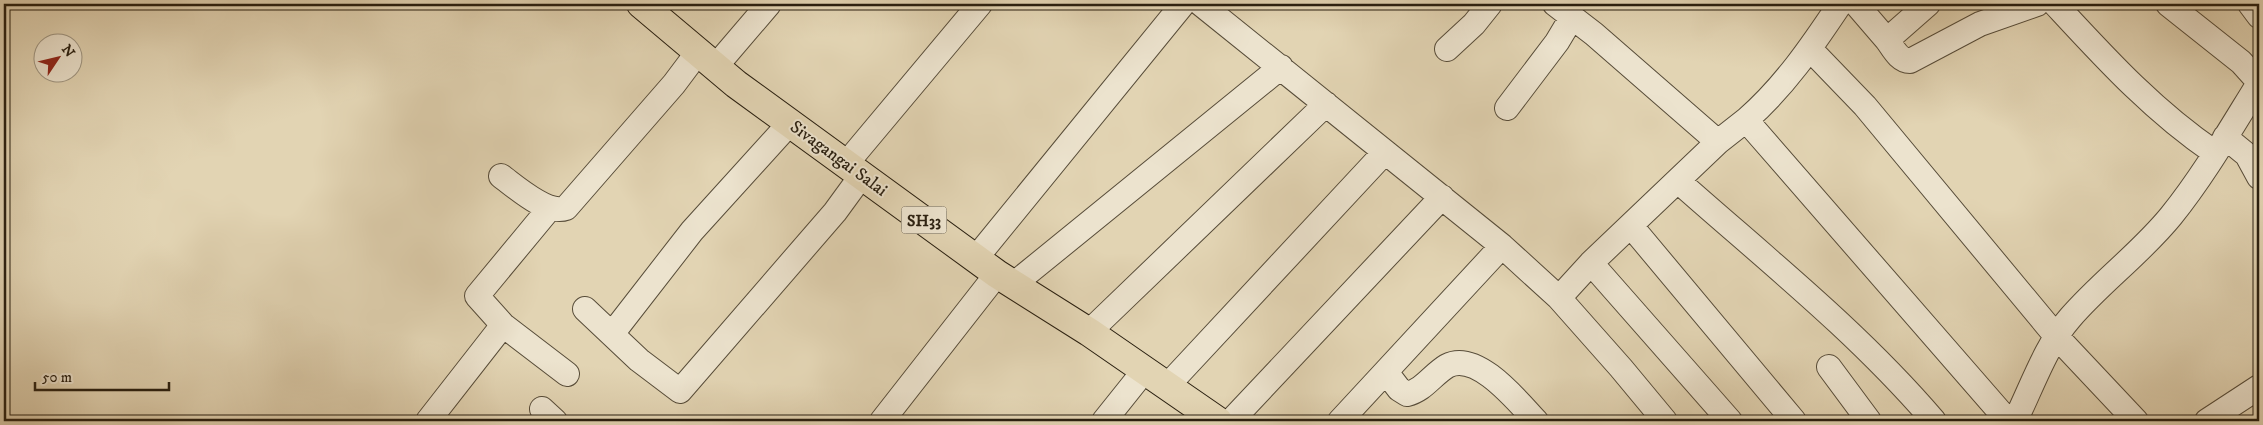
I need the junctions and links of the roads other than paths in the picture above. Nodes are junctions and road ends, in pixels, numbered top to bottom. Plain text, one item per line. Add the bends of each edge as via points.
1 (641, 4) edge
2 (770, 4) edge
3 (980, 4) edge
4 (1183, 4) edge
5 (1490, 4) edge
6 (1840, 4) edge
7 (1856, 4) edge
8 (1928, 4) edge
9 (2037, 4) edge
10 (2055, 4) edge
11 (2168, 4) edge
12 (2250, 4) edge
13 (1217, 8) edge
14 (1564, 10) edge
15 (2259, 16) edge
16 (1886, 40) junction
17 (1446, 49) dead end
18 (1810, 49) junction
19 (707, 59) junction
20 (1281, 67) junction
21 (2259, 83) edge
22 (1326, 104) junction
23 (1507, 108) dead end
24 (1746, 120) junction
25 (790, 123) junction
26 (1718, 142) junction
27 (2220, 145) junction
28 (1385, 152) junction
29 (854, 169) junction
30 (501, 176) dead end
31 (2259, 177) edge
32 (1678, 181) junction
33 (1442, 197) junction
34 (549, 209) junction
35 (1631, 226) junction
36 (1502, 246) junction
37 (1592, 263) junction
38 (996, 272) junction
39 (1559, 298) junction
40 (585, 309) dead end
41 (503, 325) junction
42 (1089, 332) junction
43 (612, 334) junction
44 (2056, 336) junction
45 (1829, 367) dead end
46 (1144, 371) junction
47 (1386, 372) junction
48 (566, 374) dead end
49 (1168, 385) junction
50 (2259, 387) edge
51 (428, 421) edge
52 (882, 421) edge
53 (1104, 421) edge
54 (1218, 421) edge
55 (1231, 421) edge
56 (1340, 421) edge
57 (1536, 421) edge
58 (1665, 421) edge
59 (1730, 421) edge
60 (1794, 421) edge
61 (1869, 421) edge
62 (1934, 421) edge
63 (2008, 421) edge
64 (2015, 421) edge
65 (2136, 421) edge
66 (2207, 421) edge

1 - 19 main road, Sivagangai Salai / SH33
2 - 19 street
3 - 29 street
4 - 38 street
5 - 17 street via 1474,24
6 - 18 street
7 - 16 street
8 - 16 street
9 - 16 street via 1980,24 1910,61 1900,57
10 - 27 street via 2109,64 2167,119
11 - 21 street via 2241,62
12 - 15 street
13 - 20 street
14 - 23 street via 1557,42
14 - 26 street
18 - 24 street via 1771,99
18 - 44 street via 1865,106
19 - 25 main road, Sivagangai Salai / SH33
19 - 34 street via 674,84 566,208
20 - 22 street
20 - 38 street
21 - 27 street
22 - 28 street
22 - 42 street
24 - 26 street
24 - 63 street
25 - 29 main road, Sivagangai Salai / SH33
25 - 43 street via 692,231
26 - 32 street
27 - 31 street via 2247,155
27 - 44 street via 2170,216 2069,318
28 - 33 street
28 - 49 street
29 - 38 main road, Sivagangai Salai / SH33
29 - 43 street via 835,212 680,391 639,360
30 - 34 street
32 - 35 street
32 - 62 street via 1861,342
33 - 36 street
33 - 55 street
34 - 41 street via 477,296
35 - 37 street
35 - 60 street
36 - 39 street
36 - 47 street
37 - 39 street
37 - 59 street
38 - 42 main road, Sivagangai Salai / SH33
38 - 52 street
39 - 58 street
40 - 43 street
41 - 48 street
41 - 51 street
42 - 46 main road, Sivagangai Salai / SH33
44 - 64 street
44 - 65 street
45 - 61 street
46 - 49 main road, Sivagangai Salai / SH33
46 - 53 street
47 - 56 street
47 - 57 street via 1406,394 1416,392 1447,366 1459,362 1472,365 1488,373
49 - 54 main road, Sivagangai Salai / SH33
50 - 66 street

